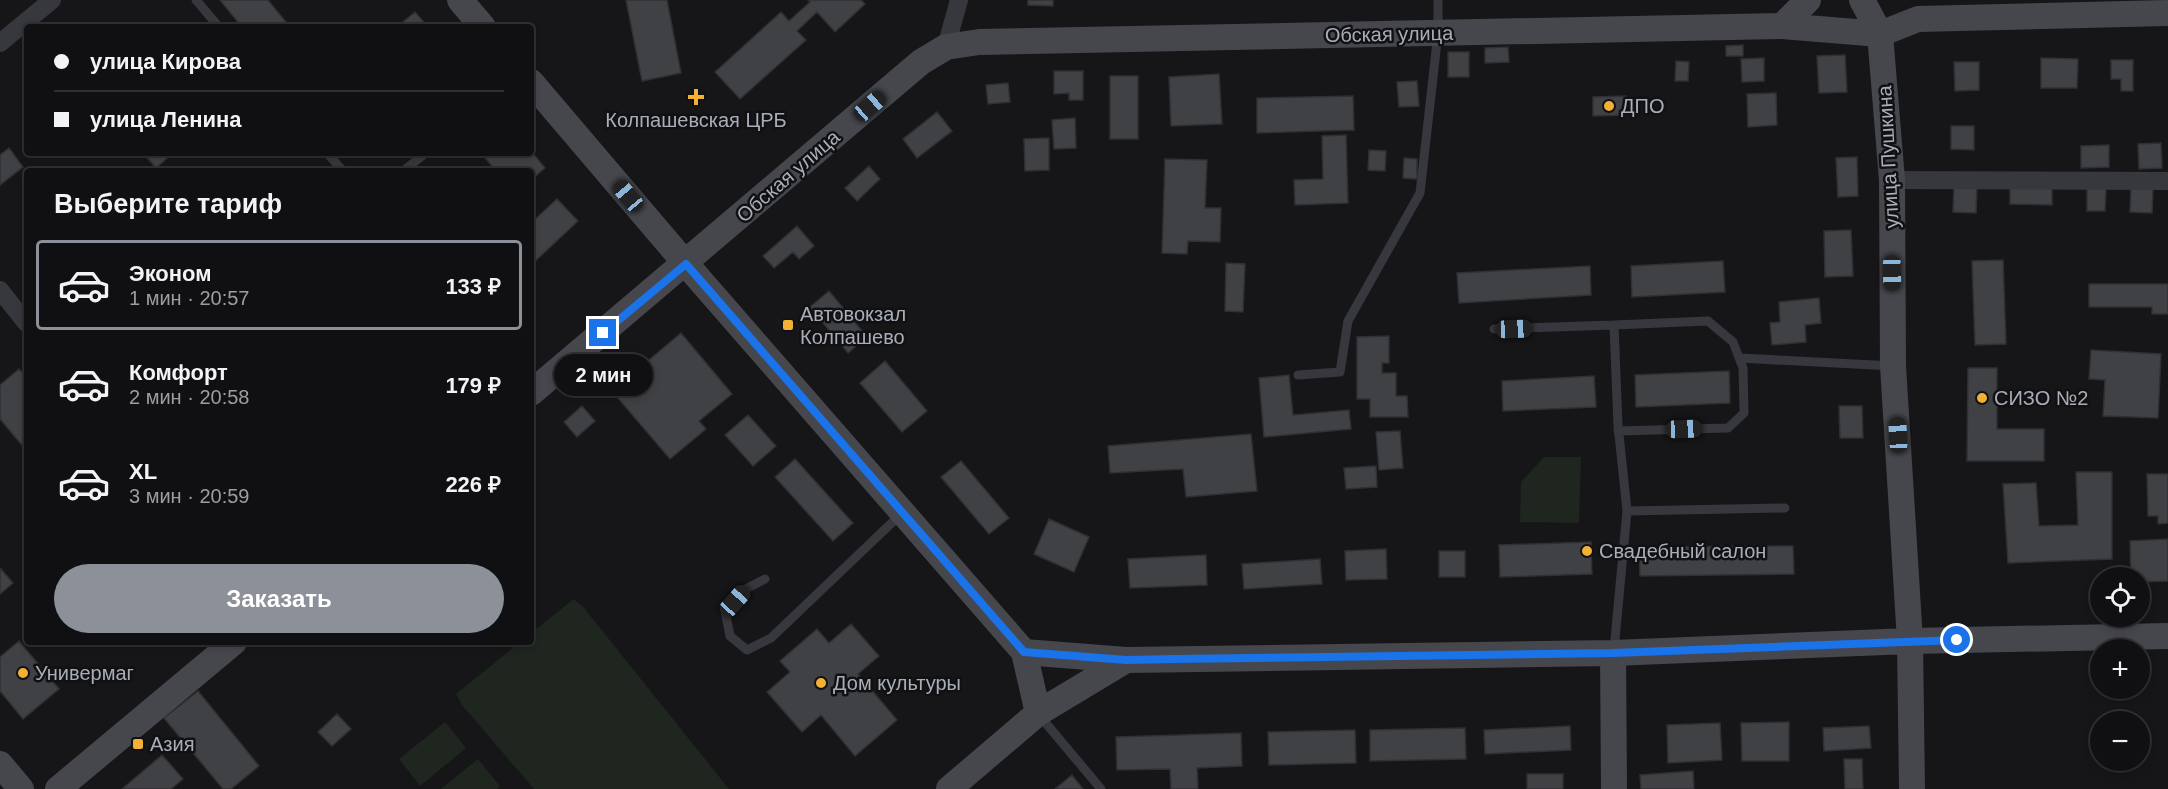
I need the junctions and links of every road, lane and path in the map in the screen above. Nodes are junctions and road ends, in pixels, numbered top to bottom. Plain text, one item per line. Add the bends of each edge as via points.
1 (196, 0) edge
2 (460, 0) edge
3 (959, 0) edge
4 (1438, 0) edge
5 (1808, 0) edge
6 (1862, 0) edge
7 (49, 1) edge
8 (2168, 13) edge
9 (216, 24) edge
10 (480, 24) edge
11 (1782, 26) junction
12 (1438, 33) junction
13 (1880, 34) junction
14 (0, 43) edge
15 (946, 47) junction
16 (534, 86) edge
17 (330, 156) edge
18 (422, 156) edge
19 (340, 168) edge
20 (407, 168) edge
21 (1892, 180) junction
22 (2168, 181) edge
23 (686, 264) junction
24 (0, 290) edge
25 (24, 320) edge
26 (1614, 325) junction
27 (1494, 329) dead end
28 (1739, 358) junction
29 (1893, 366) junction
30 (1298, 375) dead end
31 (534, 391) edge
32 (1618, 432) junction
33 (1785, 508) dead end
34 (1627, 511) junction
35 (903, 513) junction
36 (765, 579) dead end
37 (2168, 636) edge
38 (1910, 641) junction
39 (230, 645) edge
40 (1024, 652) junction
41 (1613, 653) junction
42 (1126, 660) junction
43 (1038, 713) junction
44 (0, 764) edge
45 (21, 789) edge
46 (58, 789) edge
47 (949, 789) edge
48 (1101, 789) edge
49 (1614, 789) edge
50 (1912, 789) edge

1 - 9 lane
2 - 10 street
3 - 15 street
4 - 12 lane
5 - 11 street
6 - 13 street
7 - 14 street
8 - 13 street, Обская улица via 1918,19
11 - 12 street, Обская улица
11 - 13 street, Обская улица
12 - 15 street, Обская улица via 979,42
12 - 30 lane via 1420,194 1348,321 1340,372
13 - 21 street, улица Пушкина
15 - 23 street, Обская улица via 921,62
16 - 23 street
17 - 19 lane
18 - 20 lane
21 - 22 street
21 - 29 street, улица Пушкина
23 - 31 street, Обская улица
23 - 35 street
24 - 25 street
26 - 27 lane
26 - 28 lane via 1708,321 1733,342
26 - 32 lane
28 - 29 lane
28 - 32 lane via 1743,368 1744,413 1728,428
29 - 38 street, улица Пушкина
32 - 34 lane
33 - 34 lane
34 - 41 lane
35 - 36 lane via 771,638 747,650 730,636 725,611 744,590
35 - 40 street
37 - 38 street
38 - 41 street
38 - 50 street, улица Пушкина
39 - 46 street
40 - 42 street
40 - 43 street
41 - 42 street
41 - 49 street
42 - 43 street
43 - 47 street
43 - 48 lane
44 - 45 street

